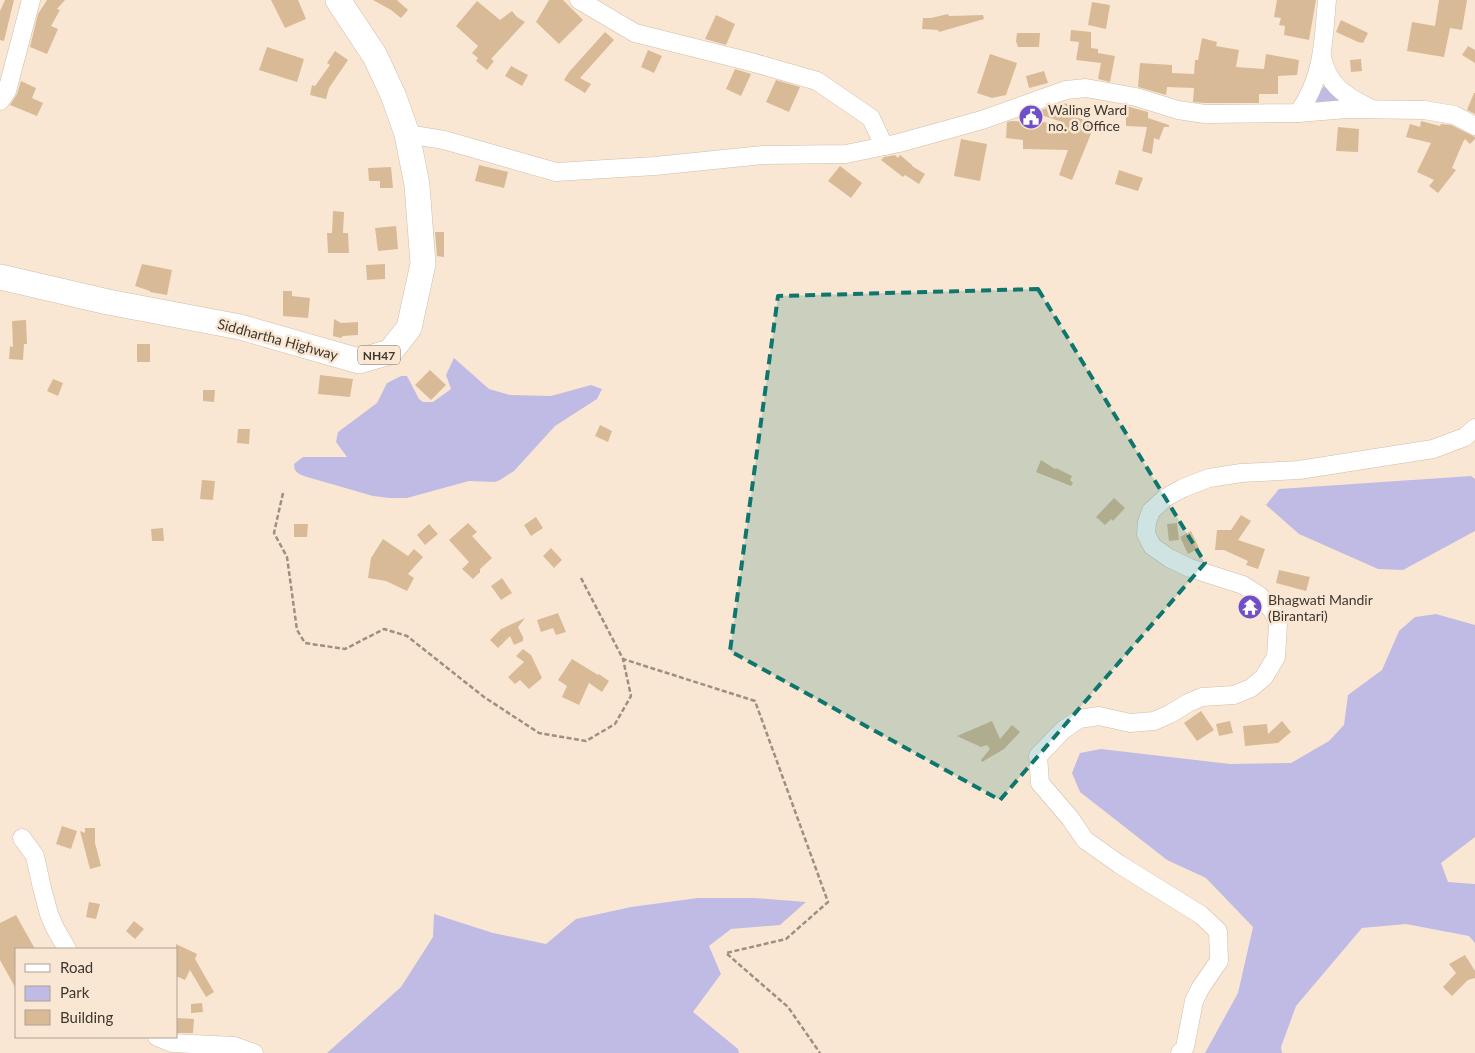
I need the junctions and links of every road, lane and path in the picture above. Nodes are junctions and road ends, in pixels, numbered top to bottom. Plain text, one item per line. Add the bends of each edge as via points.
1 (31, 0) edge
2 (338, 0) edge
3 (579, 0) edge
4 (1327, 0) edge
5 (1321, 54) junction
6 (0, 101) edge
7 (1373, 109) junction
8 (1298, 113) junction
9 (1475, 126) edge
10 (407, 134) junction
11 (884, 146) junction
12 (0, 277) edge
13 (1475, 428) edge
14 (282, 493) dead end
15 (581, 578) dead end
16 (623, 659) junction
17 (22, 838) dead end
18 (66, 948) edge
19 (160, 1038) edge
20 (254, 1053) edge
21 (820, 1053) edge
22 (1180, 1053) edge

1 - 6 street via 7,91
2 - 10 highway, Siddhartha Highway / NH47 via 375,56
3 - 11 street via 635,33 817,82 871,118
4 - 5 street
5 - 7 street via 1332,82 1350,98
5 - 8 street via 1312,89
7 - 8 street
7 - 9 street via 1424,110 1454,115
8 - 11 street via 1205,114 1086,88 1066,90 982,120
10 - 11 street via 444,140 556,172 762,155 846,154
10 - 12 highway, Siddhartha Highway / NH47 via 416,185 423,264 409,328 390,352 358,361 240,327
13 - 22 street via 1466,437 1433,449 1298,470 1209,478 1165,498 1151,511 1146,534 1152,546 1190,568 1243,585 1260,596 1272,610 1278,624 1276,657 1264,677 1243,692 1202,697 1154,721 1130,723 1099,716 1079,719 1063,730 1038,756 1040,783 1084,840 1201,915 1218,931 1219,961 1194,1001 1185,1048
14 - 16 path via 274,533 286,558 297,630 305,643 345,649 384,629 407,636 484,697 539,733 586,741 615,724 631,696
15 - 16 path
16 - 21 path via 755,701 828,902 786,939 726,953 788,1007
17 - 18 street via 35,856 49,914
19 - 20 street via 172,1043 234,1046

